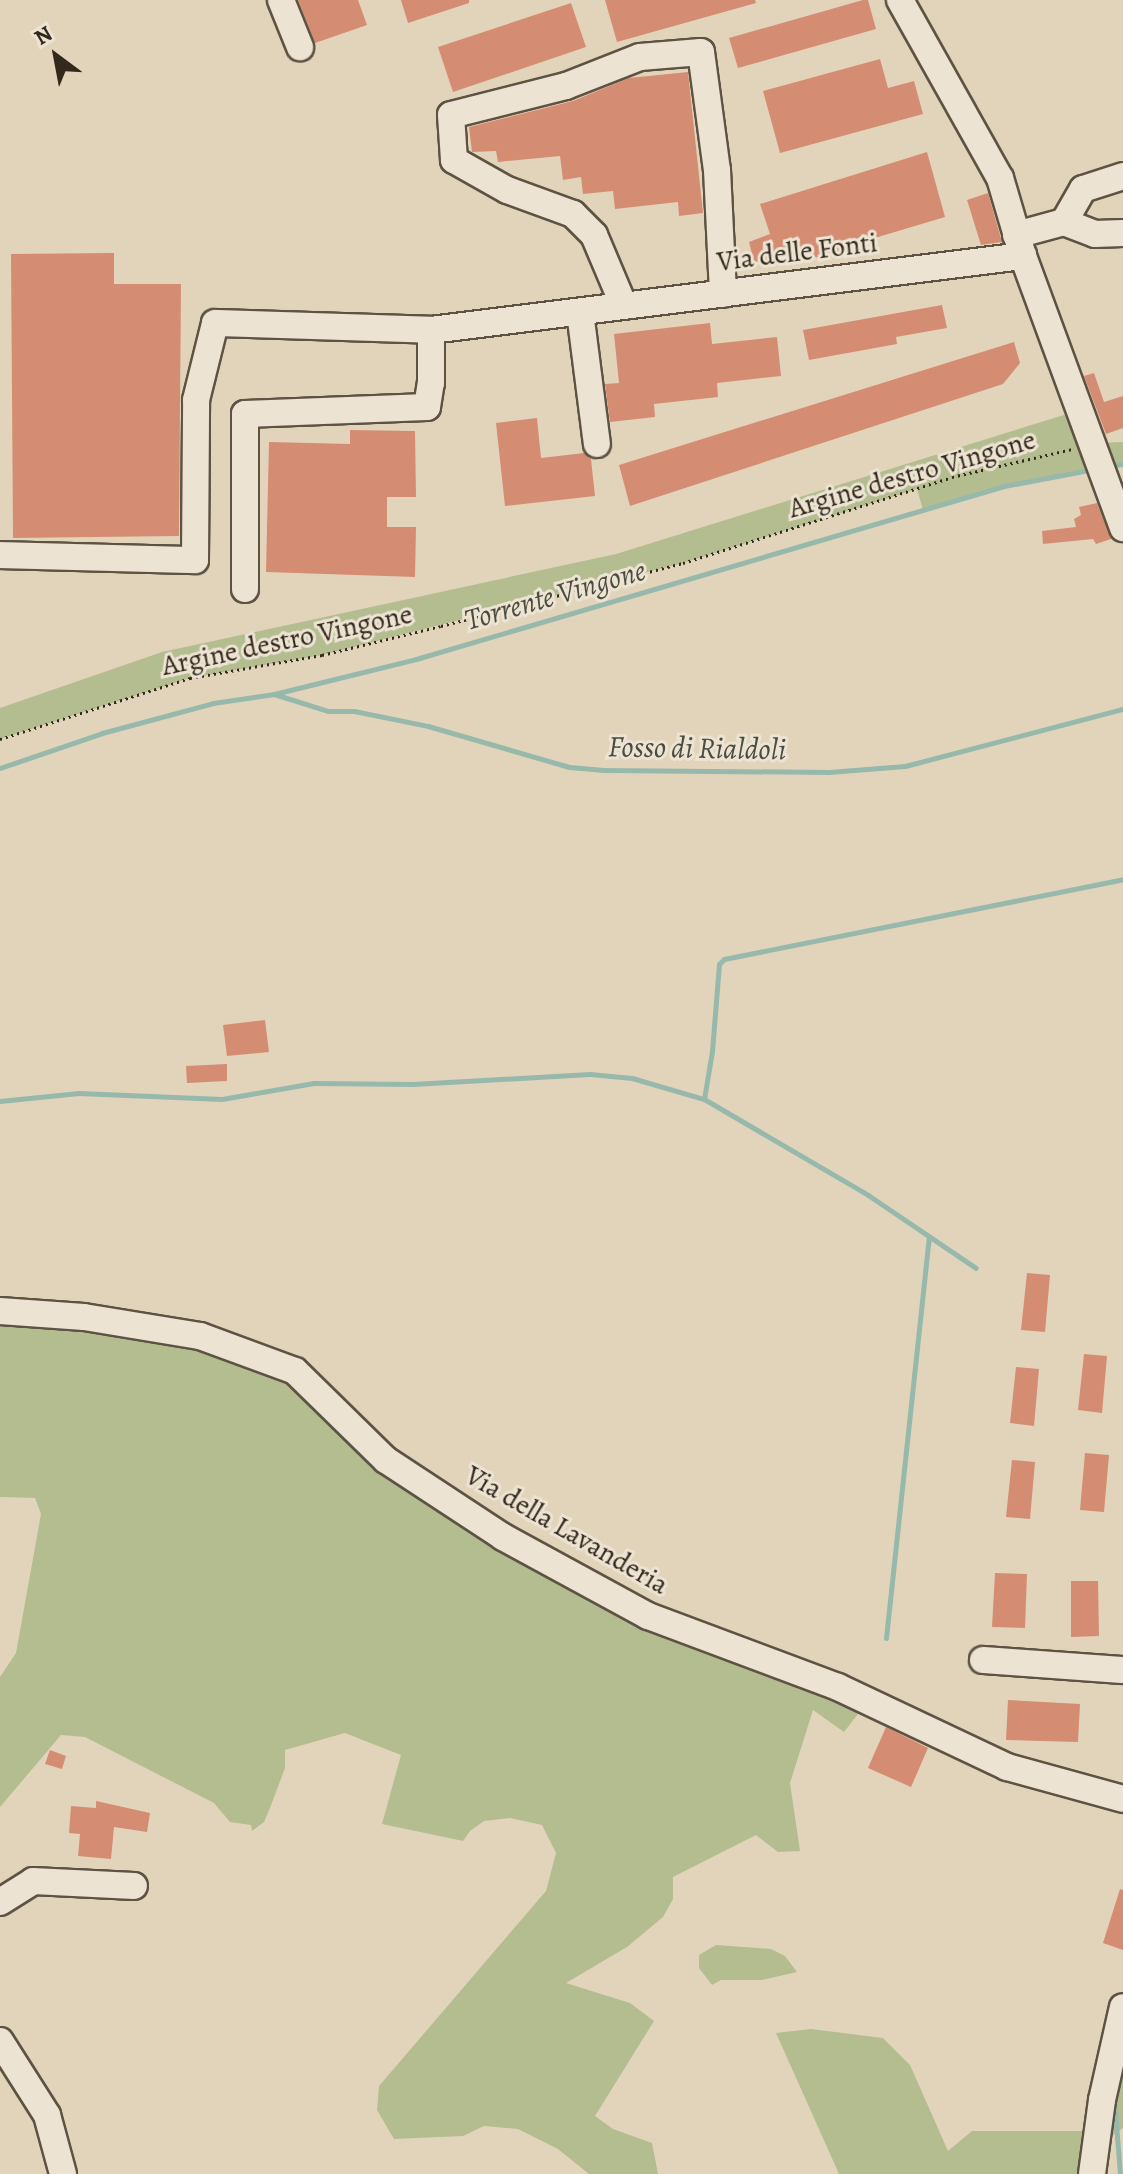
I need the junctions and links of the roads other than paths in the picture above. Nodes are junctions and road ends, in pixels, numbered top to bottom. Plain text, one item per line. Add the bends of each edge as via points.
1 (281, 0) edge
2 (900, 0) edge
3 (300, 47) dead end
4 (1123, 176) edge
5 (1064, 222) junction
6 (1123, 233) edge
7 (1020, 245) junction
8 (723, 294) junction
9 (624, 306) junction
10 (580, 312) junction
11 (433, 330) junction
12 (597, 444) dead end
13 (1123, 528) edge
14 (0, 555) edge
15 (245, 589) dead end
16 (0, 1311) edge
17 (983, 1660) dead end
18 (1123, 1670) edge
19 (1123, 1799) edge
20 (134, 1886) dead end
21 (0, 1902) edge
22 (1123, 2007) edge
23 (0, 2041) edge
24 (63, 2174) edge
25 (1092, 2174) edge

1 - 3 street
2 - 7 street via 1000,178
4 - 5 street via 1083,189
5 - 6 street via 1095,234
5 - 7 street, Via delle Fonti
7 - 8 street, Via delle Fonti
7 - 13 street
8 - 9 street, Via delle Fonti
8 - 9 street via 717,170 701,52 640,57 566,86 451,115 454,160 507,190 573,214 594,235
9 - 10 street, Via delle Fonti
10 - 11 street, Via delle Fonti
10 - 12 street
11 - 14 street, Via delle Fonti via 215,323 196,400 195,560
11 - 15 street via 427,407 245,414
16 - 19 street, Via della Lavanderia via 84,1317 200,1336 295,1371 386,1460 503,1537 648,1616 838,1687 1007,1767
17 - 18 street
20 - 21 street via 33,1881
22 - 25 street
23 - 24 street via 47,2115

